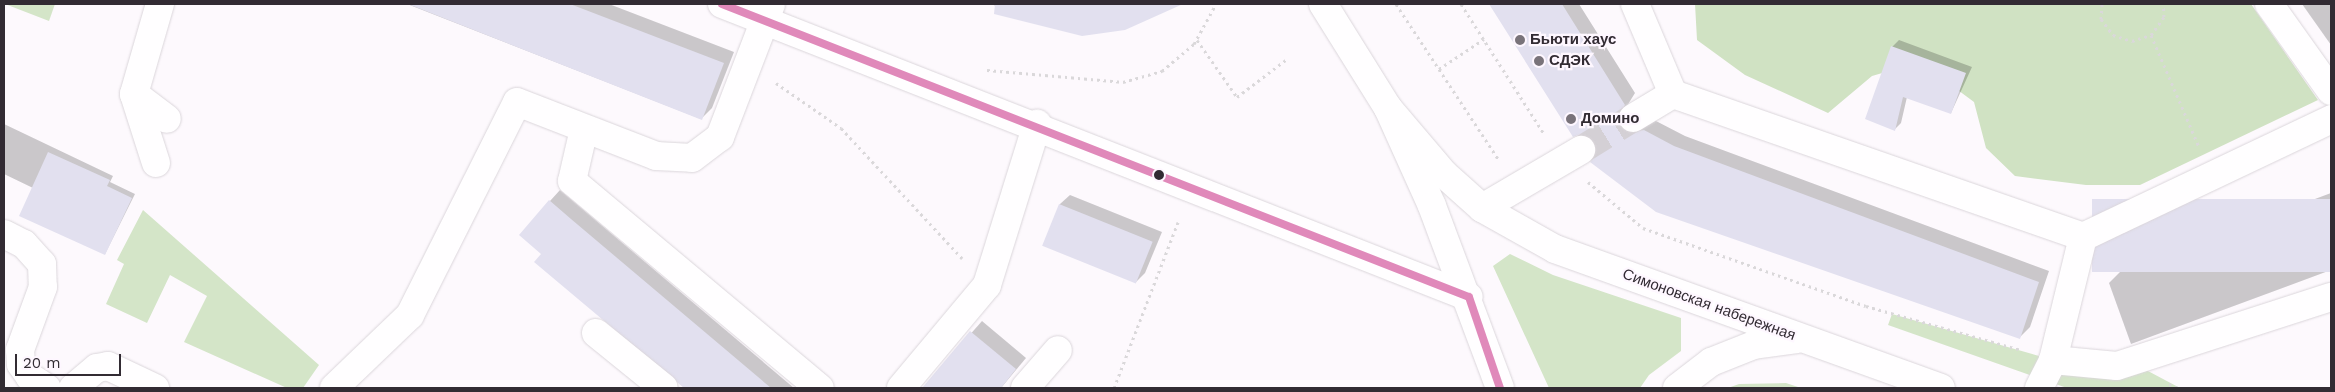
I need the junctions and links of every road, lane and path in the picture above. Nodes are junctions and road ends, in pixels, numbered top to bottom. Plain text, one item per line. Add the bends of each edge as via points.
1 (160, 4) edge
2 (722, 4) edge
3 (1216, 4) edge
4 (1323, 4) edge
5 (1396, 4) edge
6 (1461, 4) edge
7 (1635, 4) edge
8 (2102, 4) edge
9 (2163, 4) edge
10 (2269, 4) edge
11 (768, 12) edge
12 (2150, 35) junction
13 (1484, 39) junction
14 (1197, 40) junction
15 (1287, 59) dead end
16 (749, 64) junction
17 (1439, 69) junction
18 (987, 70) dead end
19 (2331, 91) edge
20 (134, 94) junction
21 (1673, 94) junction
22 (1388, 108) junction
23 (1633, 118) tunnel mouth
24 (167, 119) dead end
25 (2331, 119) edge
26 (1037, 124) junction
27 (584, 129) junction
28 (1571, 155) junction
29 (156, 163) dead end
30 (2212, 176) junction
31 (1517, 187) junction
32 (1482, 208) junction
33 (1178, 222) dead end
34 (4, 234) edge
35 (2083, 237) junction
36 (987, 285) junction
37 (1468, 297) junction
38 (2331, 297) edge
39 (596, 333) dead end
40 (1799, 338) junction
41 (1058, 350) dead end
42 (2053, 360) junction
43 (47, 388) edge
44 (73, 388) edge
45 (155, 388) edge
46 (334, 388) edge
47 (664, 388) edge
48 (820, 388) edge
49 (901, 388) edge
50 (1026, 388) edge
51 (1114, 388) edge
52 (1500, 388) edge
53 (1677, 388) edge
54 (1941, 388) edge
55 (2040, 388) edge

1 - 20 main road
2 - 11 main road
3 - 14 path
4 - 22 main road
5 - 17 path
6 - 13 path
7 - 21 main road
8 - 12 path via 2101,19 2113,35 2132,41
9 - 12 path via 2164,17
10 - 19 main road
11 - 16 main road
11 - 26 main road
12 - 30 path
13 - 17 path
13 - 28 path
14 - 15 path via 1237,97
14 - 18 path via 1162,71 1123,82
16 - 27 main road via 720,138 692,158 656,156
16 - 36 path via 842,128
17 - 31 path
20 - 24 main road
20 - 29 main road
21 - 23 main road
21 - 35 main road
22 - 32 main road, Симоновская набережная via 1444,174
22 - 37 main road
25 - 30 main road
26 - 36 main road
26 - 37 main road
27 - 46 main road via 517,102 410,315
27 - 48 main road via 572,181
28 - 31 main road
28 - 42 path via 1643,228 1866,306
30 - 35 main road
31 - 32 main road
32 - 40 main road, Симоновская набережная via 1555,249
33 - 51 path
34 - 43 main road via 24,244 42,264 43,288 20,350 21,364 30,377
35 - 42 main road
36 - 49 main road
37 - 52 main road
38 - 42 main road via 2117,366
39 - 47 main road
40 - 53 main road via 1754,346 1711,362
40 - 54 main road, Симоновская набережная
41 - 50 main road
42 - 55 main road
44 - 45 main road via 97,368 108,366

